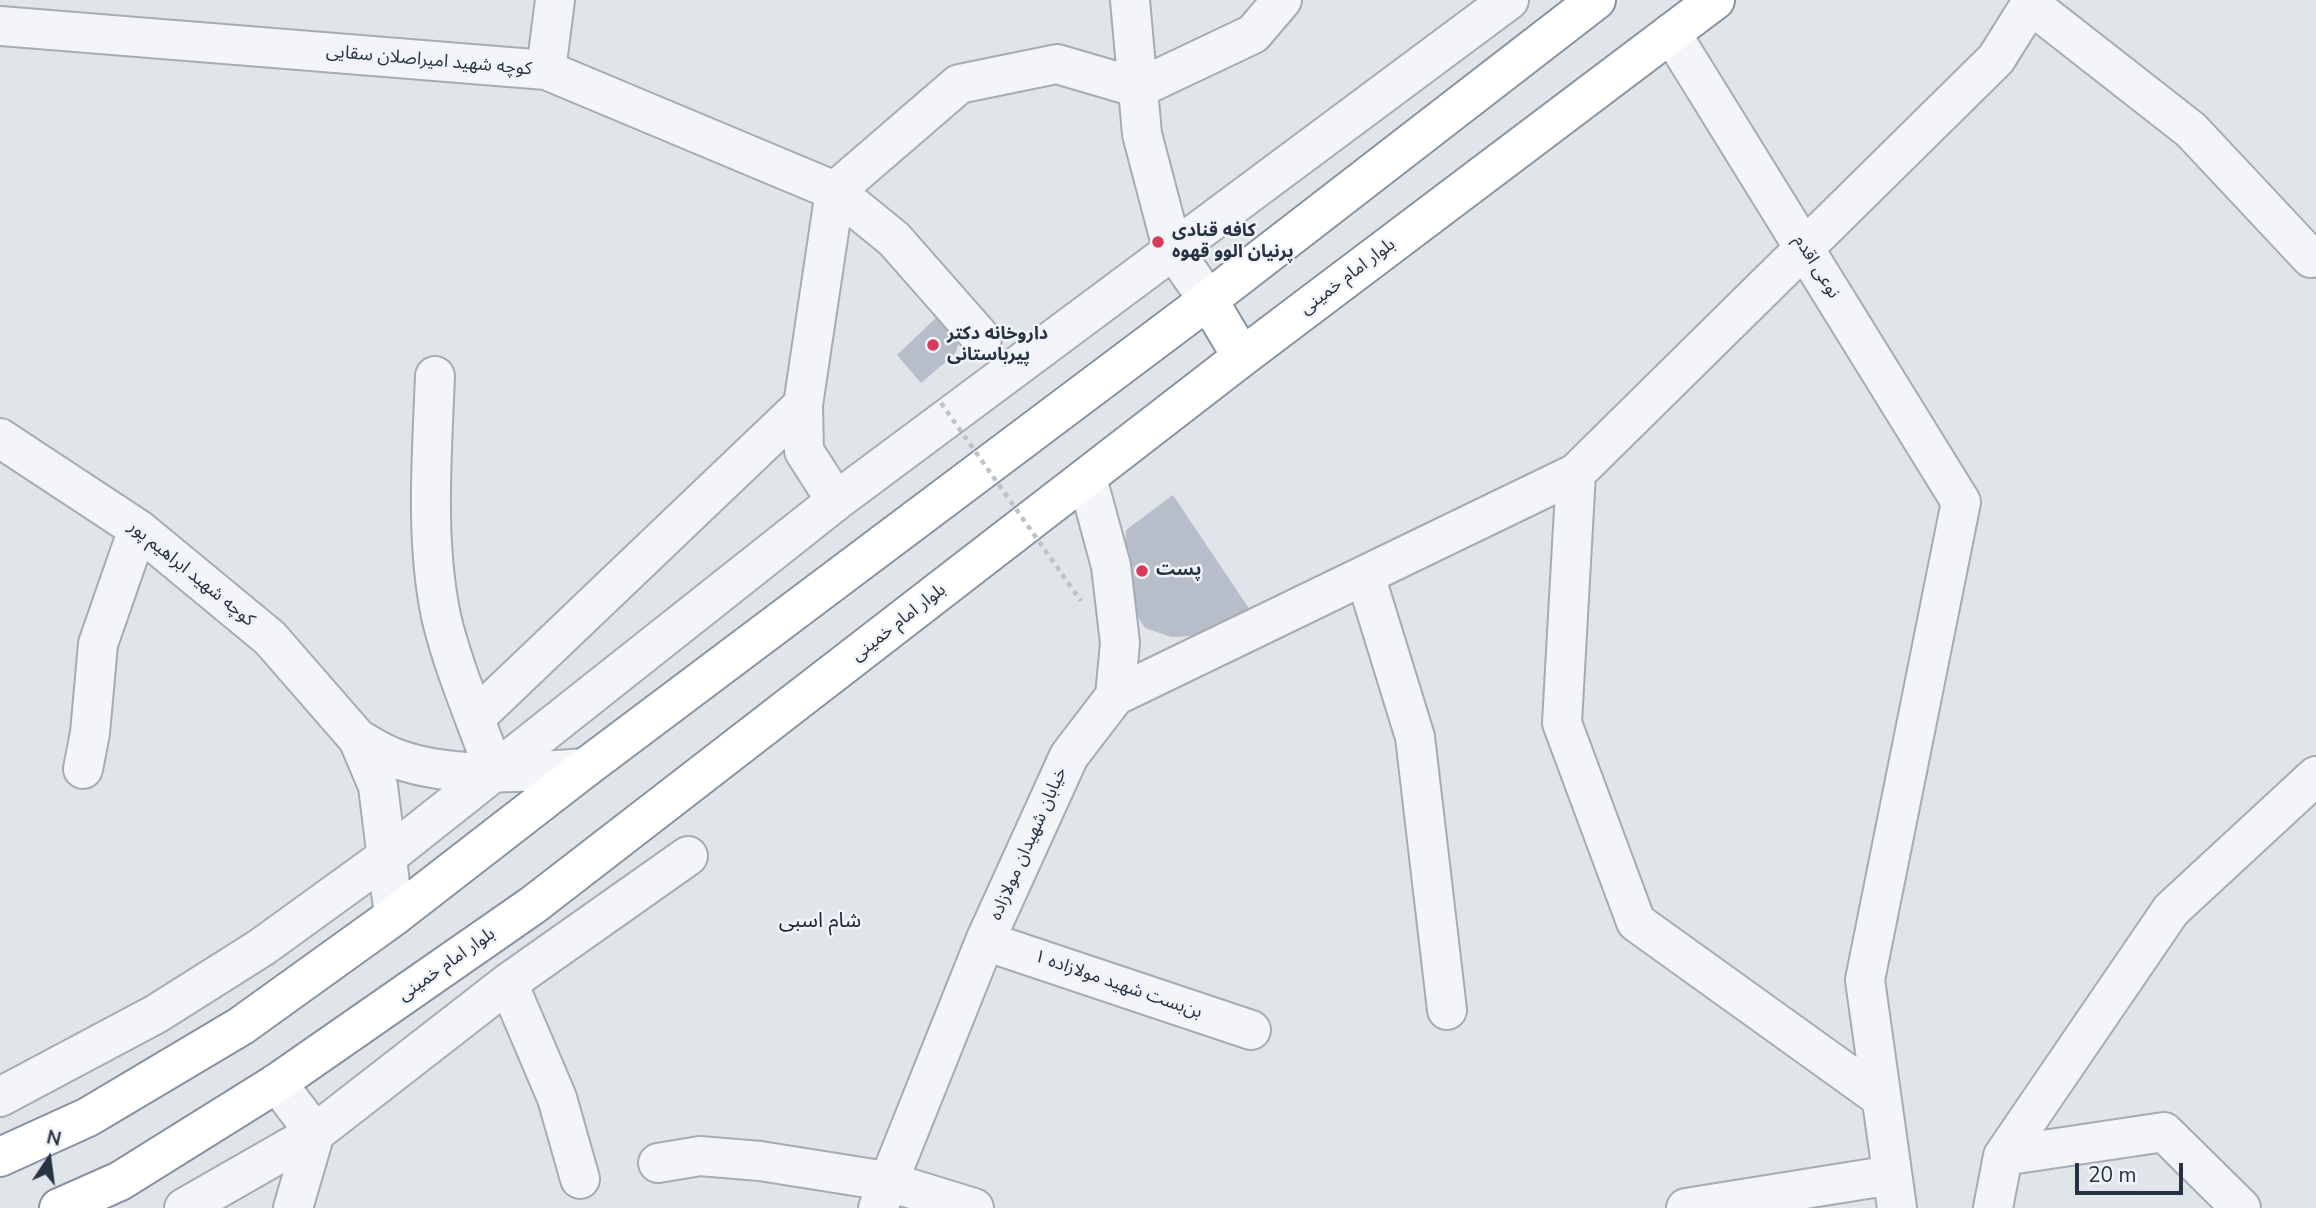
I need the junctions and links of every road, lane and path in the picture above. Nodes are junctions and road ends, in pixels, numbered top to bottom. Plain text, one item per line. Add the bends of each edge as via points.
1 (555, 0) edge
2 (1130, 0) edge
3 (1282, 0) edge
4 (1509, 0) edge
5 (1596, 0) edge
6 (1715, 0) edge
7 (2032, 2) edge
8 (0, 26) edge
9 (1671, 33) junction
10 (546, 70) junction
11 (1139, 88) junction
12 (835, 191) junction
13 (1803, 246) junction
14 (1172, 248) junction
15 (2311, 258) dead end
16 (1208, 300) junction
17 (982, 339) dead end
18 (1242, 357) junction
19 (435, 376) dead end
20 (941, 403) dead end
21 (803, 405) junction
22 (0, 438) edge
23 (1576, 473) junction
24 (1087, 478) junction
25 (836, 501) junction
26 (138, 528) junction
27 (1365, 575) junction
28 (1081, 601) dead end
29 (1115, 696) junction
30 (475, 718) junction
31 (358, 739) junction
32 (585, 768) junction
33 (83, 769) dead end
34 (495, 773) junction
35 (2316, 776) edge
36 (389, 855) junction
37 (688, 856) dead end
38 (394, 916) junction
39 (985, 941) junction
40 (508, 983) junction
41 (1447, 1010) dead end
42 (1251, 1030) dead end
43 (277, 1083) junction
44 (0, 1097) edge
45 (1881, 1098) junction
46 (315, 1133) junction
47 (2003, 1156) junction
48 (0, 1157) edge
49 (657, 1163) dead end
50 (580, 1179) dead end
51 (1894, 1191) edge
52 (882, 1194) edge
53 (59, 1208) edge
54 (184, 1208) edge
55 (293, 1208) edge
56 (974, 1208) edge
57 (1686, 1208) edge
58 (1993, 1208) edge
59 (2241, 1208) edge

1 - 10 street
2 - 11 street
3 - 11 street via 1253,34
4 - 14 street
5 - 16 highway
6 - 9 highway, بلوار امام خمینی
7 - 13 street via 1996,59
7 - 15 street via 2192,130
8 - 10 street, کوچه شهید امیراصلان سقایی
9 - 13 street, نوعی اقدم
9 - 18 highway, بلوار امام خمینی
10 - 12 street, کوچه شهید امیراصلان سقایی
11 - 12 street via 1057,64 959,84
11 - 14 street via 1142,134
12 - 17 street, کوچه شهید امیراصلان سقایی via 894,239
12 - 21 street
13 - 23 street
13 - 45 street, نوعی اقدم via 1961,502 1865,979
14 - 16 street
14 - 25 street
16 - 18 highway
16 - 32 highway
18 - 24 highway, بلوار امام خمینی
19 - 30 street via 434,559 442,617
20 - 28 path, bridge
21 - 25 street via 804,451
21 - 30 street
22 - 26 street, کوچه شهید ابراهیم پور
23 - 27 street
23 - 45 street via 1562,723 1636,922
24 - 29 street via 1111,566 1120,643
24 - 43 highway, بلوار امام خمینی via 533,905
25 - 34 street
26 - 31 street, کوچه شهید ابراهیم پور via 270,638
26 - 33 street via 98,644
27 - 29 street
27 - 41 street via 1415,737
29 - 39 street, خیابان شهیدان مولازاده via 1069,756
30 - 34 street
31 - 34 street, کوچه شهید ابراهیم پور via 392,757 432,767
31 - 36 street, کوچه شهید ابراهیم پور via 378,786
32 - 34 street, کوچه شهید ابراهیم پور
32 - 38 highway
34 - 36 street
35 - 47 street via 2172,910
36 - 38 street, کوچه شهید ابراهیم پور
36 - 44 street via 262,947 156,1014
37 - 40 street
38 - 48 highway via 241,1026 88,1117
39 - 42 street, بن‌بست شهید مولازاده ۱
39 - 52 street, خیابان شهیدان مولازاده
40 - 46 street
40 - 50 street via 558,1098
43 - 46 street
43 - 53 highway, بلوار امام خمینی via 120,1181
45 - 51 street
46 - 54 street
46 - 55 street
47 - 58 street
47 - 59 street via 2164,1132
49 - 52 street via 700,1156 760,1161
51 - 57 street
52 - 56 street

